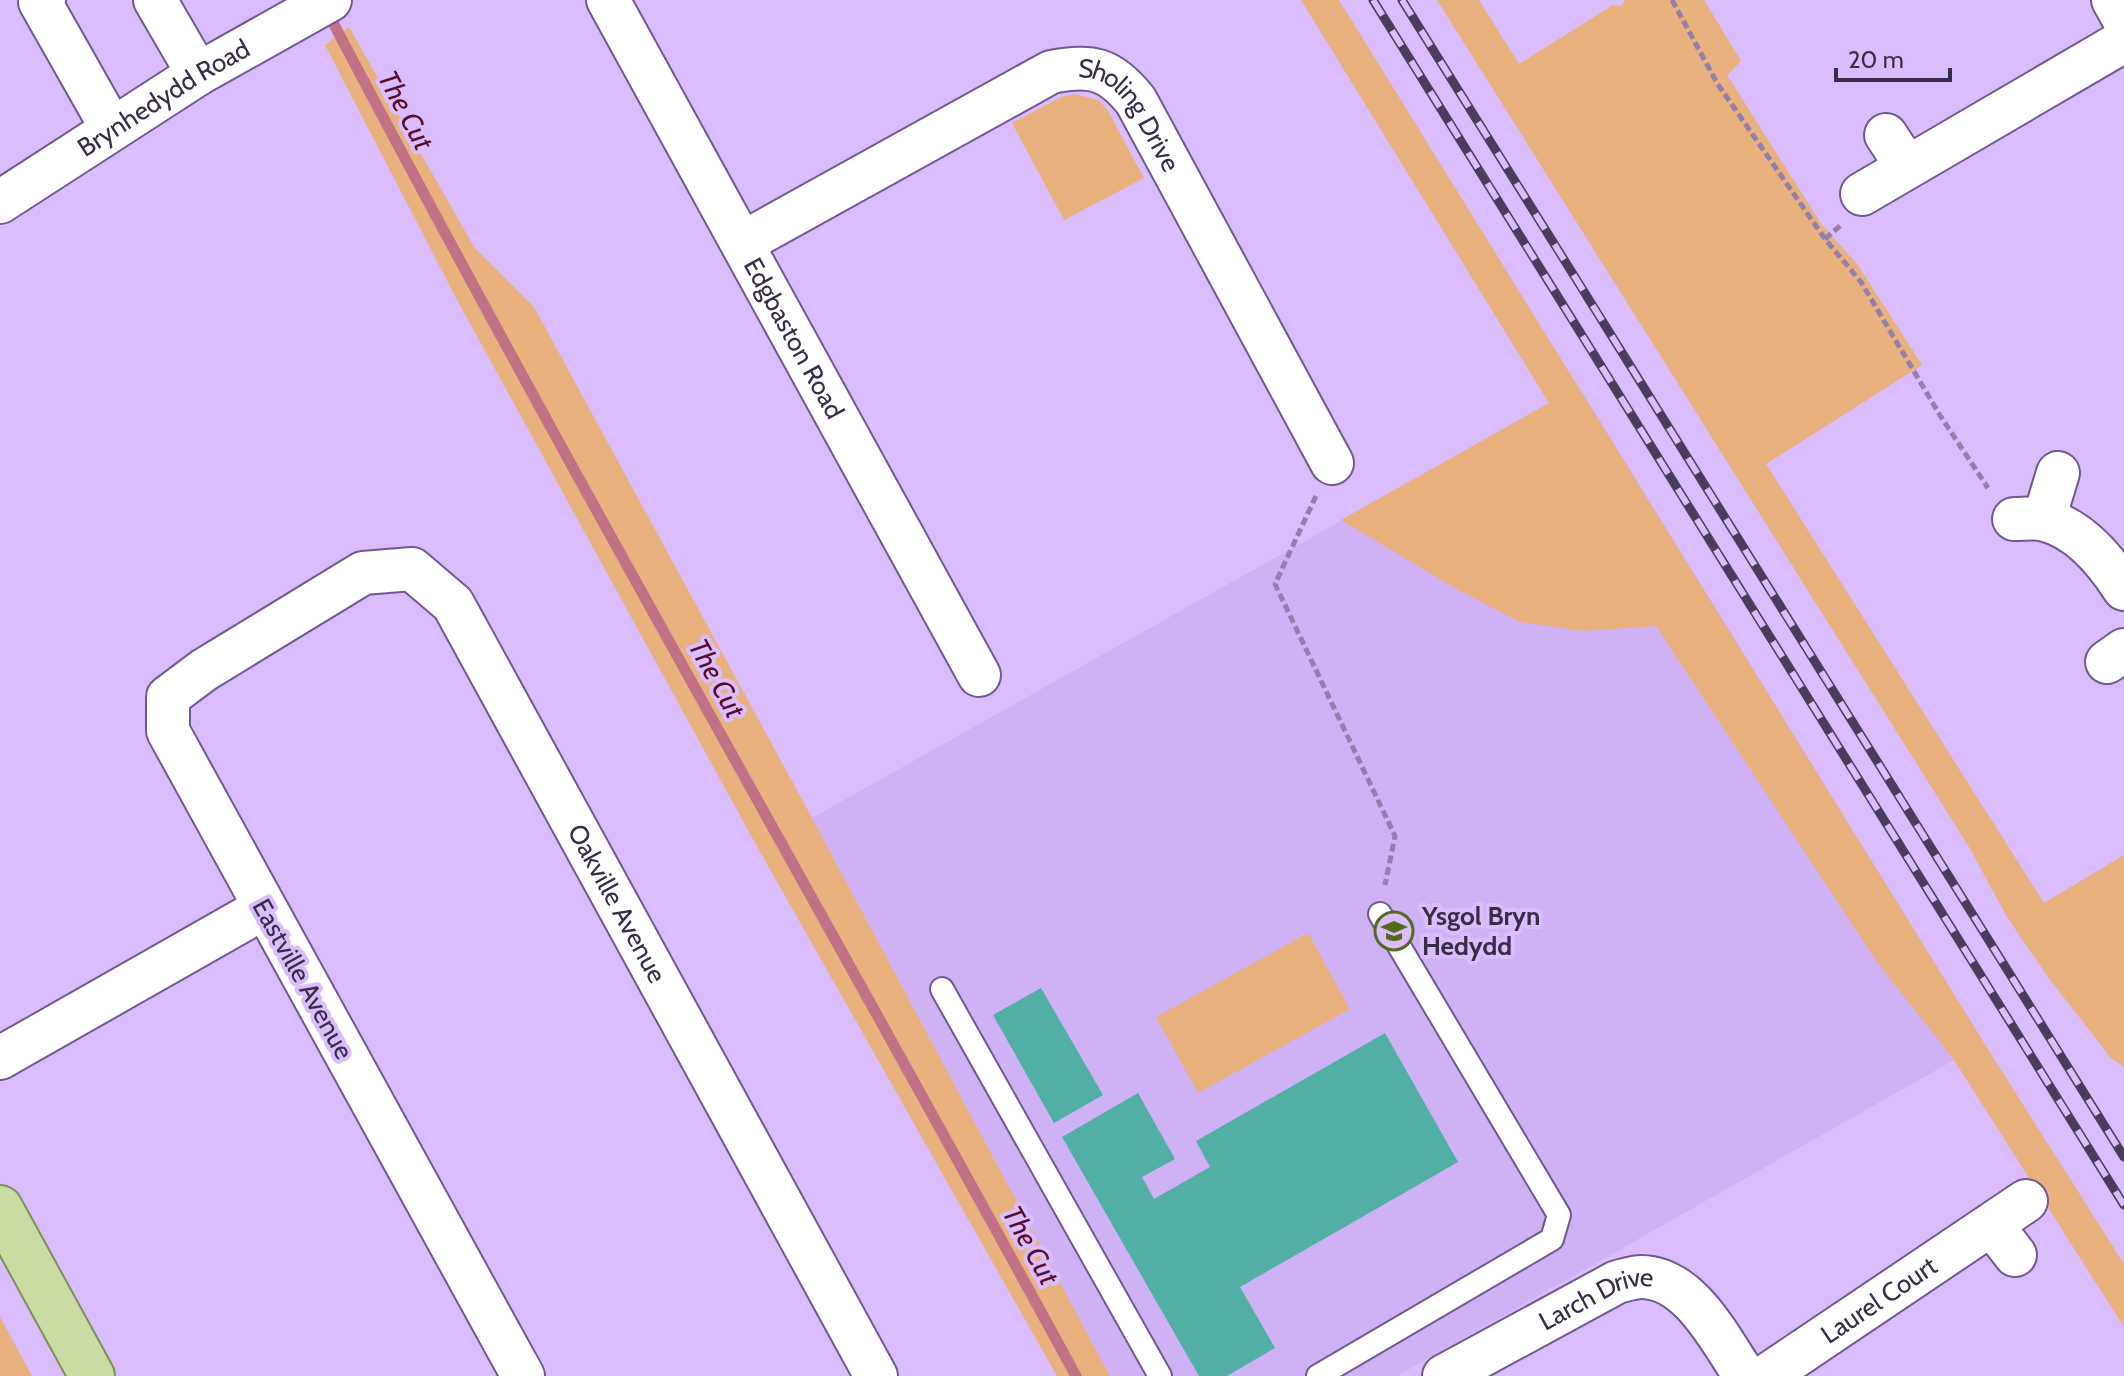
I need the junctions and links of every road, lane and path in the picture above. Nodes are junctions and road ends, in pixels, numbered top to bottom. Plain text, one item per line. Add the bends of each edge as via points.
1 (44, 0) edge
2 (155, 0) edge
3 (608, 0) edge
4 (1672, 0) edge
5 (2113, 0) edge
6 (315, 8) edge
7 (2124, 20) edge
8 (2124, 41) edge
9 (198, 74) junction
10 (112, 129) junction
11 (1862, 194) dead end
12 (0, 202) edge
13 (744, 242) junction
14 (1332, 463) joint
15 (2058, 473) dead end
16 (2029, 519) junction
17 (2124, 589) edge
18 (283, 622) joint
19 (979, 675) dead end
20 (264, 908) junction
21 (1380, 914) joint
22 (942, 989) dead end
23 (0, 1058) edge
24 (2026, 1201) dead end
25 (0, 1208) edge
26 (1452, 1371) edge
27 (92, 1376) edge
28 (523, 1376) edge
29 (876, 1376) edge
30 (1160, 1376) edge
31 (1319, 1376) edge
32 (1745, 1376) edge
33 (1766, 1376) edge

1 - 10 street via 40,2
2 - 9 street
3 - 13 street, Edgbaston Road
4 - 16 path via 1717,83 1861,282 1989,490
5 - 7 street
6 - 9 street, Brynhedydd Road
8 - 11 street via 1897,151
9 - 10 street, Brynhedydd Road
10 - 12 street, Brynhedydd Road
13 - 14 street, Sholing Drive via 1051,72 1101,70 1121,82 1136,101
13 - 19 street, Edgbaston Road
14 - 21 path via 1275,584 1395,836
15 - 16 street
16 - 17 street via 2072,532 2097,553
18 - 20 street, Eastville Avenue via 168,697 168,731
18 - 29 street, Oakville Avenue via 363,573 412,569 453,604
20 - 23 street
20 - 28 street, Eastville Avenue
21 - 31 lane via 1559,1215 1552,1239
22 - 30 lane
24 - 33 street, Laurel Court via 2003,1240
25 - 27 main road
26 - 32 street, Larch Drive via 1617,1282 1641,1277 1677,1287 1693,1302

